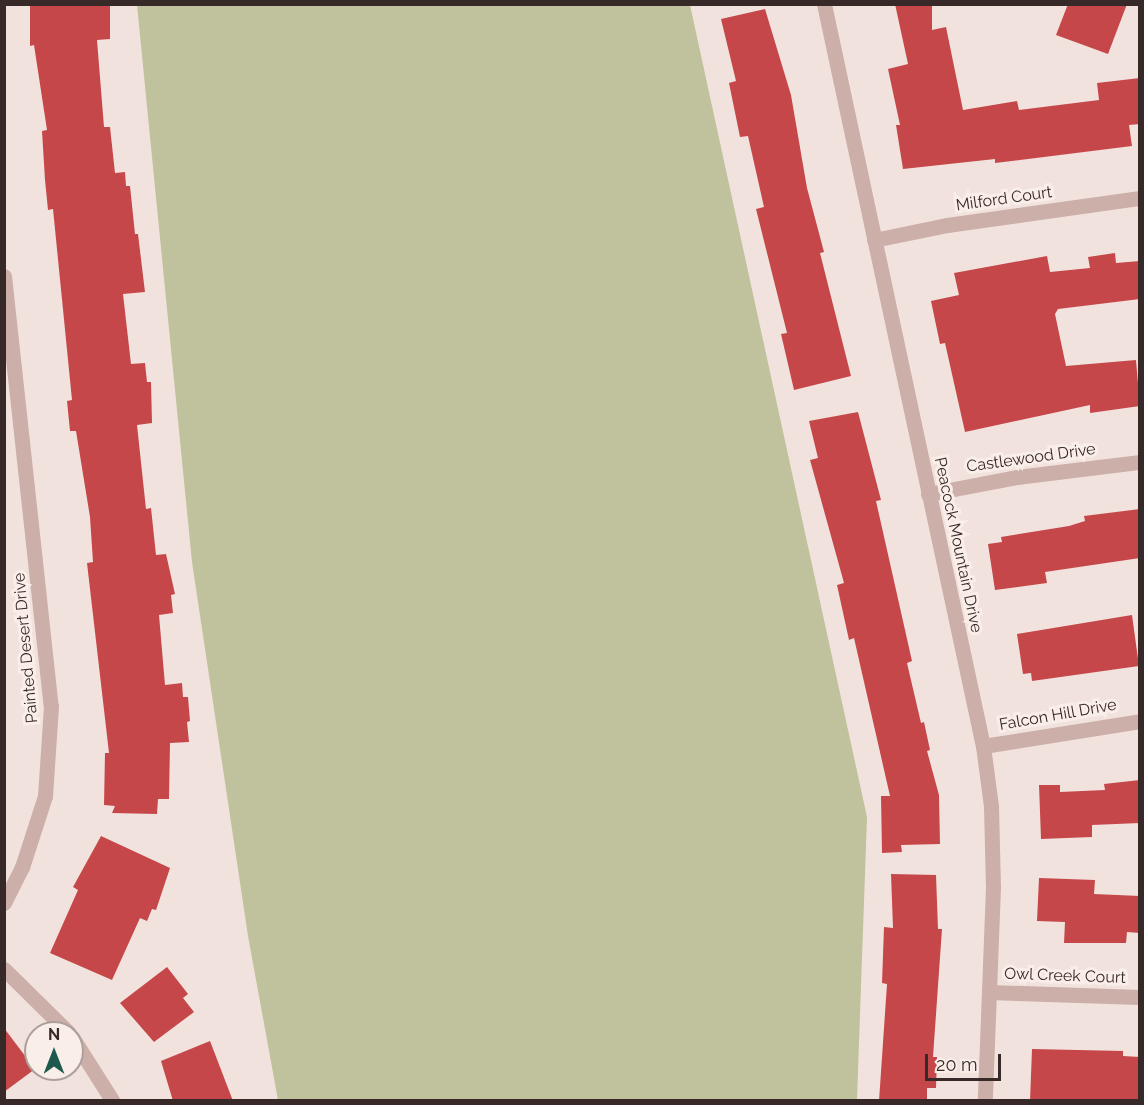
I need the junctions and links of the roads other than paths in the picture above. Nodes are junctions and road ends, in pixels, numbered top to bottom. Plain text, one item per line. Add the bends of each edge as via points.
1 (824, 4) edge
2 (1140, 198) edge
3 (874, 240) junction
4 (4, 276) edge
5 (1140, 462) edge
6 (928, 494) junction
7 (1140, 721) edge
8 (983, 746) junction
9 (4, 903) edge
10 (4, 969) edge
11 (989, 992) junction
12 (1140, 997) edge
13 (57, 1021) edge
14 (84, 1056) edge
15 (112, 1101) edge
16 (985, 1101) edge

1 - 3 street, Peacock Mountain Drive
2 - 3 street, Milford Court via 959,223
3 - 6 street, Peacock Mountain Drive
4 - 9 street, Painted Desert Drive via 51,706 45,796 22,867
5 - 6 street, Castlewood Drive via 1017,477
6 - 8 street, Peacock Mountain Drive
7 - 8 street, Falcon Hill Drive
8 - 11 street, Peacock Mountain Drive via 991,806 993,886
10 - 13 street
11 - 12 street, Owl Creek Court
11 - 16 street, Peacock Mountain Drive
14 - 15 street

